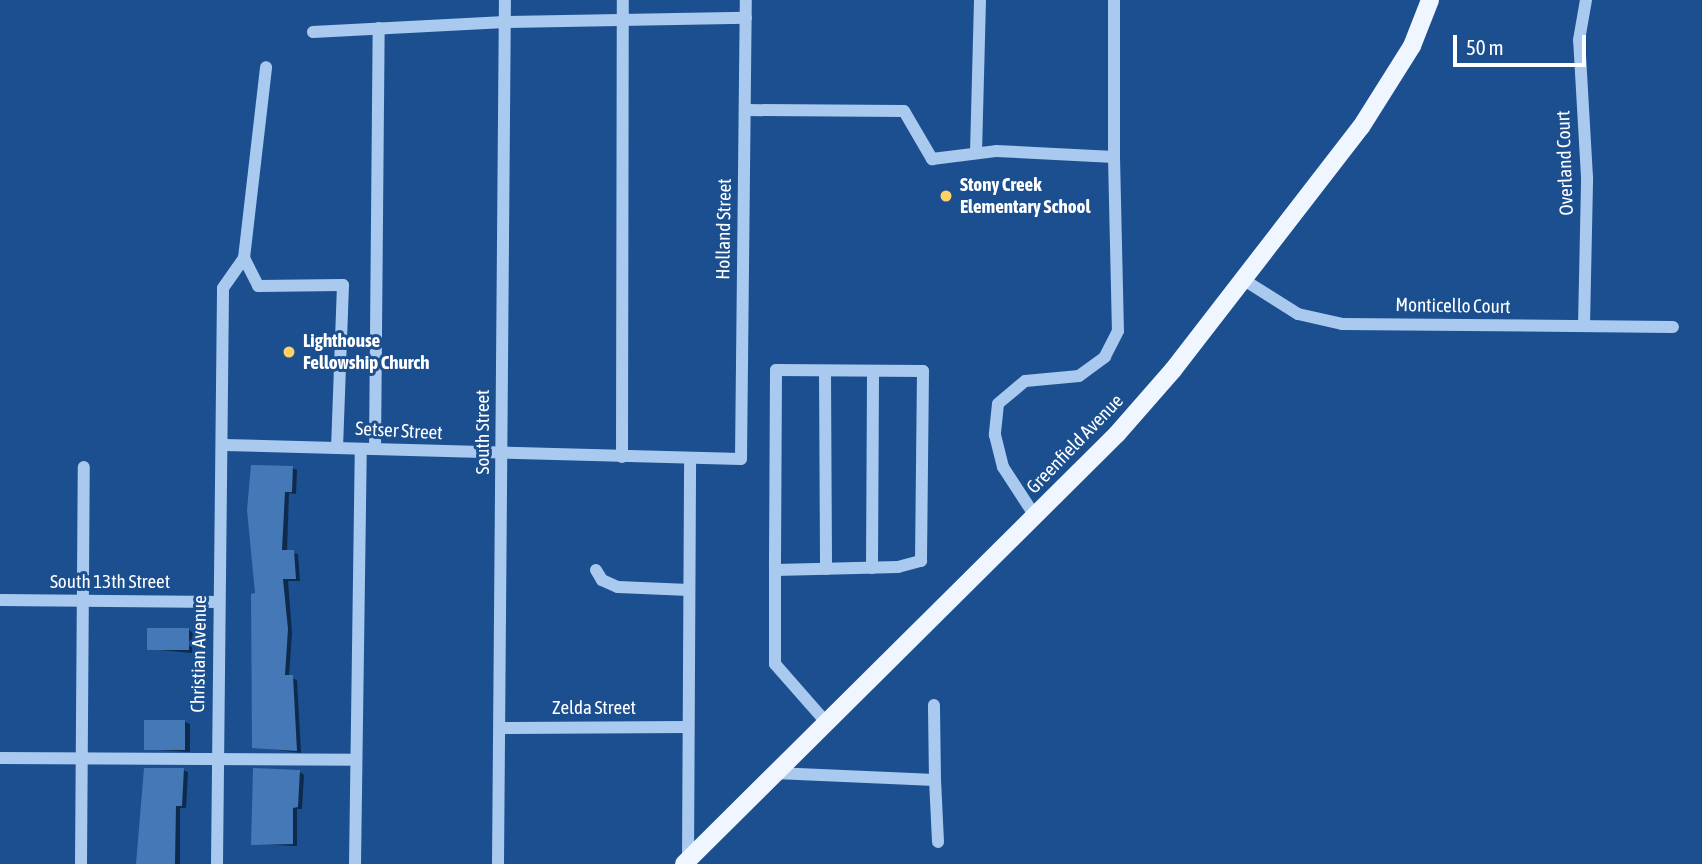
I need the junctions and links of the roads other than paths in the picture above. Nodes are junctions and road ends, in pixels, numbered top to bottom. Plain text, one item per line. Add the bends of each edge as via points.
1 (505, 0) edge
2 (623, 0) edge
3 (746, 0) edge
4 (980, 0) edge
5 (1114, 0) edge
6 (1430, 0) edge
7 (1586, 0) edge
8 (746, 18) junction
9 (622, 20) junction
10 (505, 22) junction
11 (379, 28) junction
12 (313, 32) dead end
13 (266, 66) dead end
14 (745, 110) junction
15 (976, 153) junction
16 (1114, 157) junction
17 (244, 258) junction
18 (1244, 280) junction
19 (1584, 326) junction
20 (1673, 327) dead end
21 (825, 371) junction
22 (873, 371) junction
23 (224, 445) junction
24 (337, 448) junction
25 (361, 449) junction
26 (375, 449) junction
27 (502, 456) junction
28 (622, 457) junction
29 (690, 458) junction
30 (741, 458) joint
31 (84, 467) dead end
32 (1035, 516) junction
33 (872, 568) junction
34 (826, 569) junction
35 (596, 570) dead end
36 (775, 570) junction
37 (689, 590) junction
38 (0, 600) edge
39 (80, 601) junction
40 (219, 602) junction
41 (934, 705) dead end
42 (826, 722) junction
43 (687, 727) junction
44 (500, 729) junction
45 (0, 758) edge
46 (80, 759) junction
47 (356, 760) junction
48 (218, 761) junction
49 (775, 773) junction
50 (935, 780) junction
51 (938, 842) dead end
52 (686, 862) edge
53 (81, 864) edge
54 (217, 864) edge
55 (355, 864) edge
56 (498, 864) edge

1 - 10 street, South Street
2 - 9 street
3 - 8 street, Holland Street
4 - 15 street
5 - 16 street
6 - 18 main road, Greenfield Avenue via 1412,46 1388,88
7 - 19 street, Overland Court via 1579,40 1587,177
8 - 9 street
8 - 14 street, Holland Street
9 - 10 street
9 - 28 street
10 - 11 street
10 - 27 street, South Street
11 - 12 street
11 - 26 street
13 - 17 street
14 - 15 street via 904,111 932,159
14 - 30 street, Holland Street
15 - 16 street
16 - 32 street via 1118,331 1105,357 1079,376 1025,381 998,404 995,435 1003,467
17 - 23 street, Christian Avenue via 223,288
17 - 24 street via 258,286 343,285
18 - 19 street, Monticello Court via 1298,314 1342,324
18 - 32 main road, Greenfield Avenue via 1117,434
19 - 20 street, Monticello Court
21 - 22 street
21 - 34 street
21 - 36 street via 776,370
22 - 33 street
22 - 33 street via 923,372 921,561
23 - 24 street, Setser Street
23 - 40 street, Christian Avenue
24 - 25 street, Setser Street
25 - 26 street, Setser Street
25 - 47 street
26 - 27 street, Setser Street
27 - 28 street, Setser Street
27 - 44 street, South Street
28 - 29 street, Setser Street
29 - 30 street, Setser Street
29 - 37 street
31 - 39 street
32 - 42 main road, Greenfield Avenue
33 - 34 street
34 - 36 street
35 - 37 street via 602,580 618,587
36 - 42 street via 775,664
37 - 43 street
38 - 39 street, South 13th Street
39 - 40 street, South 13th Street
39 - 46 street
40 - 48 street, Christian Avenue
41 - 50 street
42 - 49 main road, Greenfield Avenue
43 - 44 street, Zelda Street
43 - 52 street
44 - 56 street, South Street
45 - 46 street
46 - 48 street
46 - 53 street
47 - 48 street
47 - 55 street
48 - 54 street, Christian Avenue
49 - 50 street
49 - 52 main road, Greenfield Avenue
50 - 51 street

